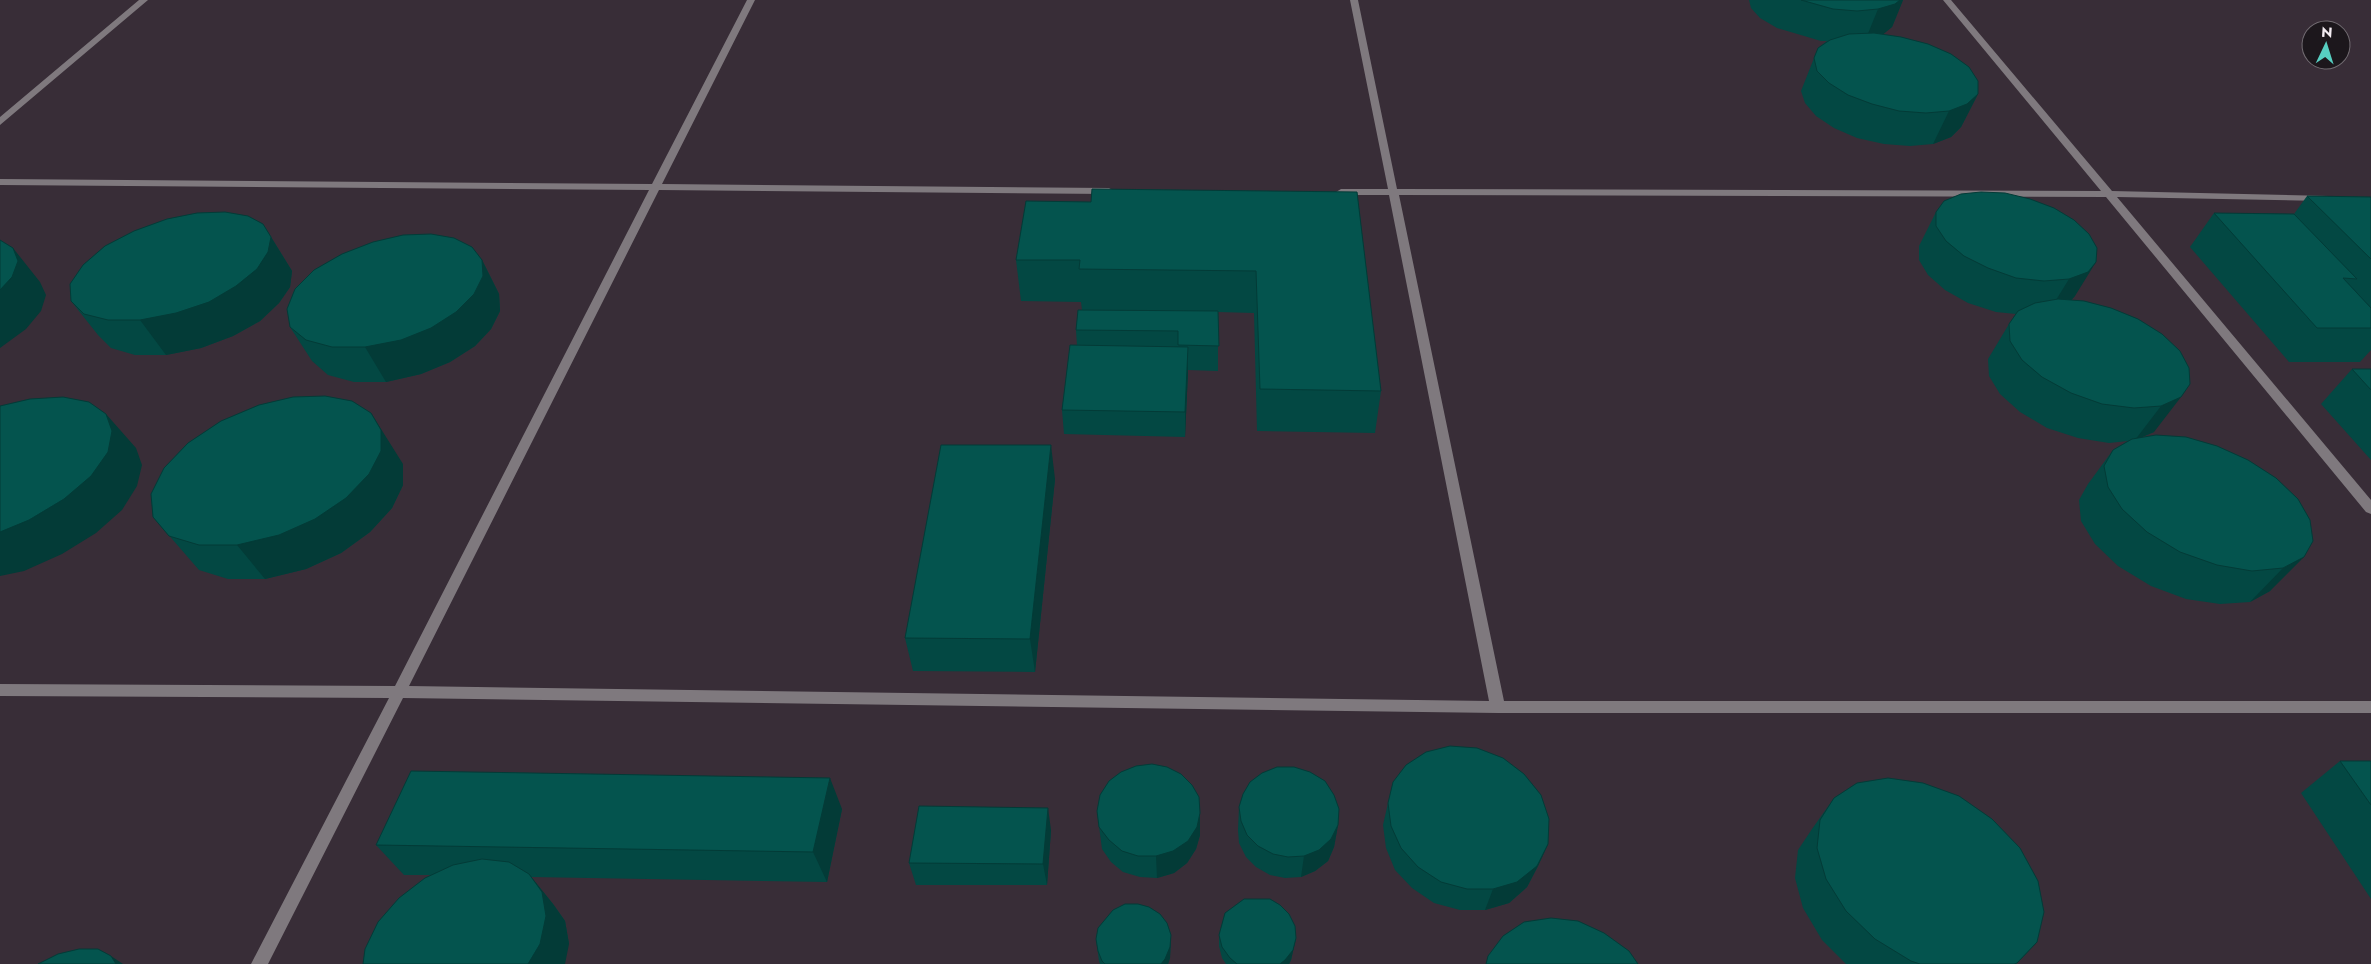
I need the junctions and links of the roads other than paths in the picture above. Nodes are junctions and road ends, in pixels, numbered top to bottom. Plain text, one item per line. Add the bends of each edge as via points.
1 (144, 0) edge
2 (752, 0) edge
3 (1354, 0) edge
4 (1947, 0) edge
5 (0, 122) edge
6 (0, 182) edge
7 (654, 188) junction
8 (1123, 191) edge
9 (1333, 192) edge
10 (1393, 192) junction
11 (2109, 194) junction
12 (2332, 198) edge
13 (2371, 509) edge
14 (0, 690) edge
15 (401, 692) junction
16 (1498, 707) junction
17 (2371, 707) edge
18 (259, 964) edge

1 - 5 lane
2 - 7 lane
3 - 10 lane
4 - 11 lane
6 - 7 lane
7 - 8 lane
7 - 15 lane
9 - 10 lane
10 - 11 lane
10 - 16 lane
11 - 12 lane
11 - 13 lane
14 - 15 lane
15 - 16 lane
15 - 18 lane
16 - 17 lane

